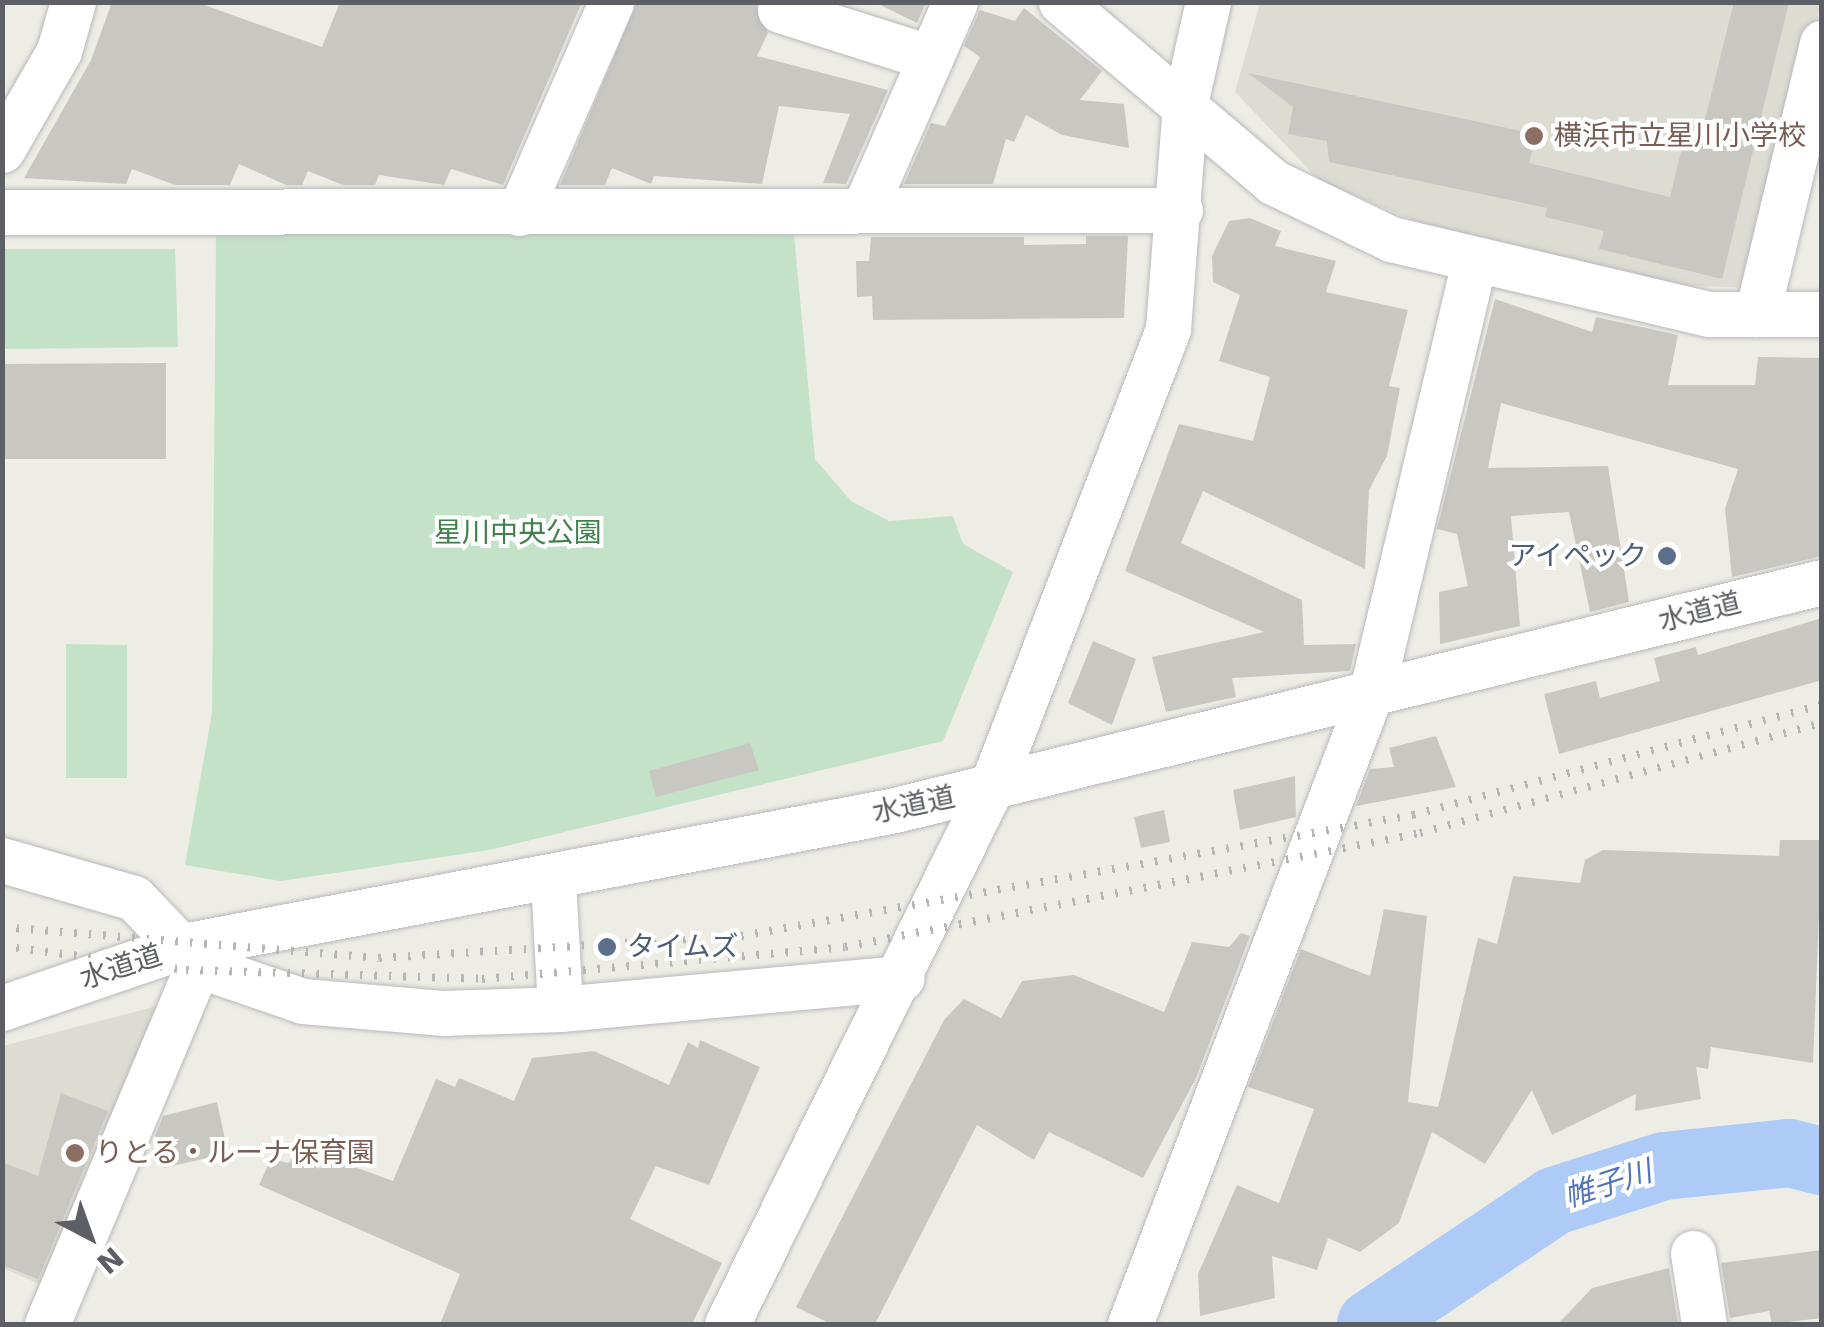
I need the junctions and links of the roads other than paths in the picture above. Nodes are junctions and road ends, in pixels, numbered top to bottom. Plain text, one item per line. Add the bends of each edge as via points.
1 (74, 2) edge
2 (611, 2) edge
3 (956, 2) edge
4 (1061, 2) edge
5 (1208, 2) edge
6 (780, 10) dead end
7 (1822, 42) edge
8 (931, 58) junction
9 (1184, 104) junction
10 (2, 150) edge
11 (866, 208) junction
12 (1180, 210) junction
13 (2, 212) edge
14 (520, 213) junction
15 (1474, 266) junction
16 (1756, 314) junction
17 (1822, 314) edge
18 (1822, 582) edge
19 (1372, 690) junction
20 (992, 788) junction
21 (2, 860) edge
22 (554, 878) junction
23 (190, 955) junction
24 (902, 978) junction
25 (2, 1008) edge
26 (560, 1009) junction
27 (1692, 1253) dead end
28 (46, 1324) edge
29 (728, 1324) edge
30 (1130, 1324) edge
31 (1704, 1324) edge

1 - 10 street via 60,51
2 - 14 street
3 - 8 street
4 - 9 street
5 - 9 street
6 - 8 street
7 - 16 street
8 - 11 street
9 - 12 street
9 - 15 street via 1273,182 1391,239
11 - 12 street
11 - 14 street
12 - 20 street via 1168,329
13 - 14 street
15 - 16 street via 1709,314
15 - 19 street
16 - 17 street
18 - 19 street, 水道道
19 - 20 street, 水道道
19 - 30 street
20 - 22 street, 水道道
20 - 24 street
21 - 23 street via 134,898
22 - 23 street, 水道道
22 - 26 street
23 - 25 street, 水道道
23 - 26 street via 303,1001 444,1013
23 - 28 street
24 - 26 street
24 - 29 street
27 - 31 street

